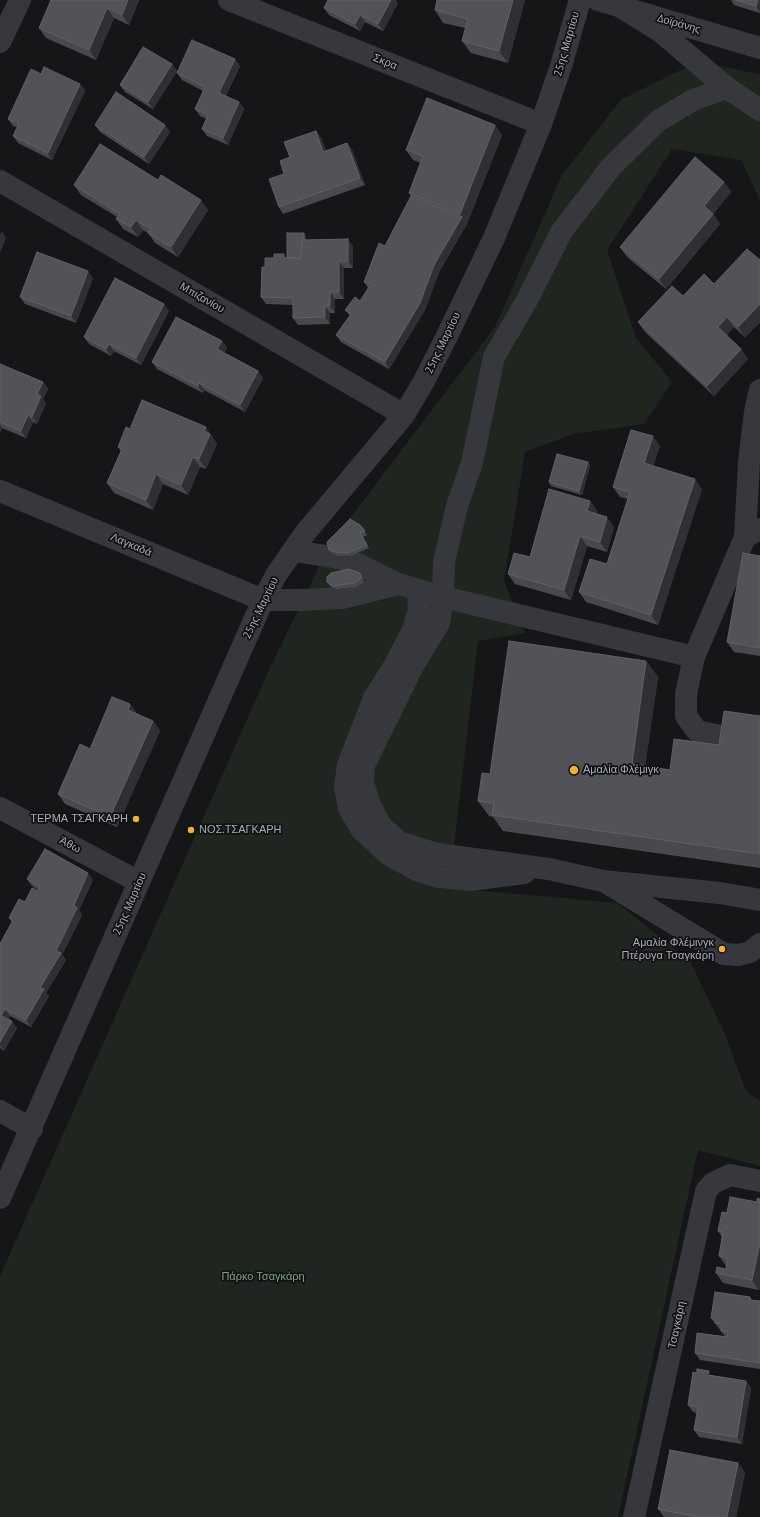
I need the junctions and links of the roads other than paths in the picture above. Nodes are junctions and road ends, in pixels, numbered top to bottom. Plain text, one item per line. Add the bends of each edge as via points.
1 (20, 0) edge
2 (229, 0) edge
3 (580, 0) edge
4 (598, 0) edge
5 (622, 8) junction
6 (0, 42) edge
7 (760, 48) edge
8 (727, 88) junction
9 (760, 110) edge
10 (541, 124) junction
11 (0, 181) edge
12 (760, 390) edge
13 (404, 415) junction
14 (0, 491) edge
15 (753, 533) edge
16 (294, 551) junction
17 (408, 587) junction
18 (443, 597) junction
19 (263, 600) junction
20 (694, 657) junction
21 (726, 737) edge
22 (0, 808) edge
23 (549, 869) junction
24 (603, 880) junction
25 (139, 882) junction
26 (760, 900) edge
27 (760, 944) edge
28 (0, 1112) edge
29 (32, 1129) junction
30 (760, 1181) edge
31 (0, 1198) edge
32 (634, 1517) edge

1 - 6 street
2 - 10 street, Σκρα
3 - 10 street, 25ης Μαρτίου
4 - 5 street, Δοϊράνης
5 - 7 street, Δοϊράνης
5 - 8 street via 661,32
8 - 9 street
8 - 18 street via 693,100 658,121 611,168 562,231 494,357 472,463 457,506 444,562
10 - 13 street, 25ης Μαρτίου via 494,238 424,381
11 - 13 street, Μπιζανίου
12 - 15 street via 749,462
13 - 16 street, 25ης Μαρτίου via 306,532
14 - 19 street, Λαγκαδά
15 - 20 street
16 - 17 street via 358,564
16 - 19 street, 25ης Μαρτίου
17 - 18 street
17 - 19 street via 342,598
17 - 23 street via 419,612 412,632 374,698 357,737 348,765 345,787 349,808 361,829 388,854 417,870 439,877 470,880
18 - 20 street
18 - 23 street via 439,623 414,664 364,765 363,783 369,802 380,825 399,842 437,854
19 - 25 street, 25ης Μαρτίου
20 - 21 street via 686,694 686,716 697,731
22 - 25 street, Άθω
23 - 24 street
24 - 26 street
24 - 27 street via 724,954 739,955 750,952
25 - 29 street, 25ης Μαρτίου
28 - 29 street
29 - 31 street, 25ης Μαρτίου
30 - 32 street, Τσαγκάρη via 730,1175 713,1183 706,1192

